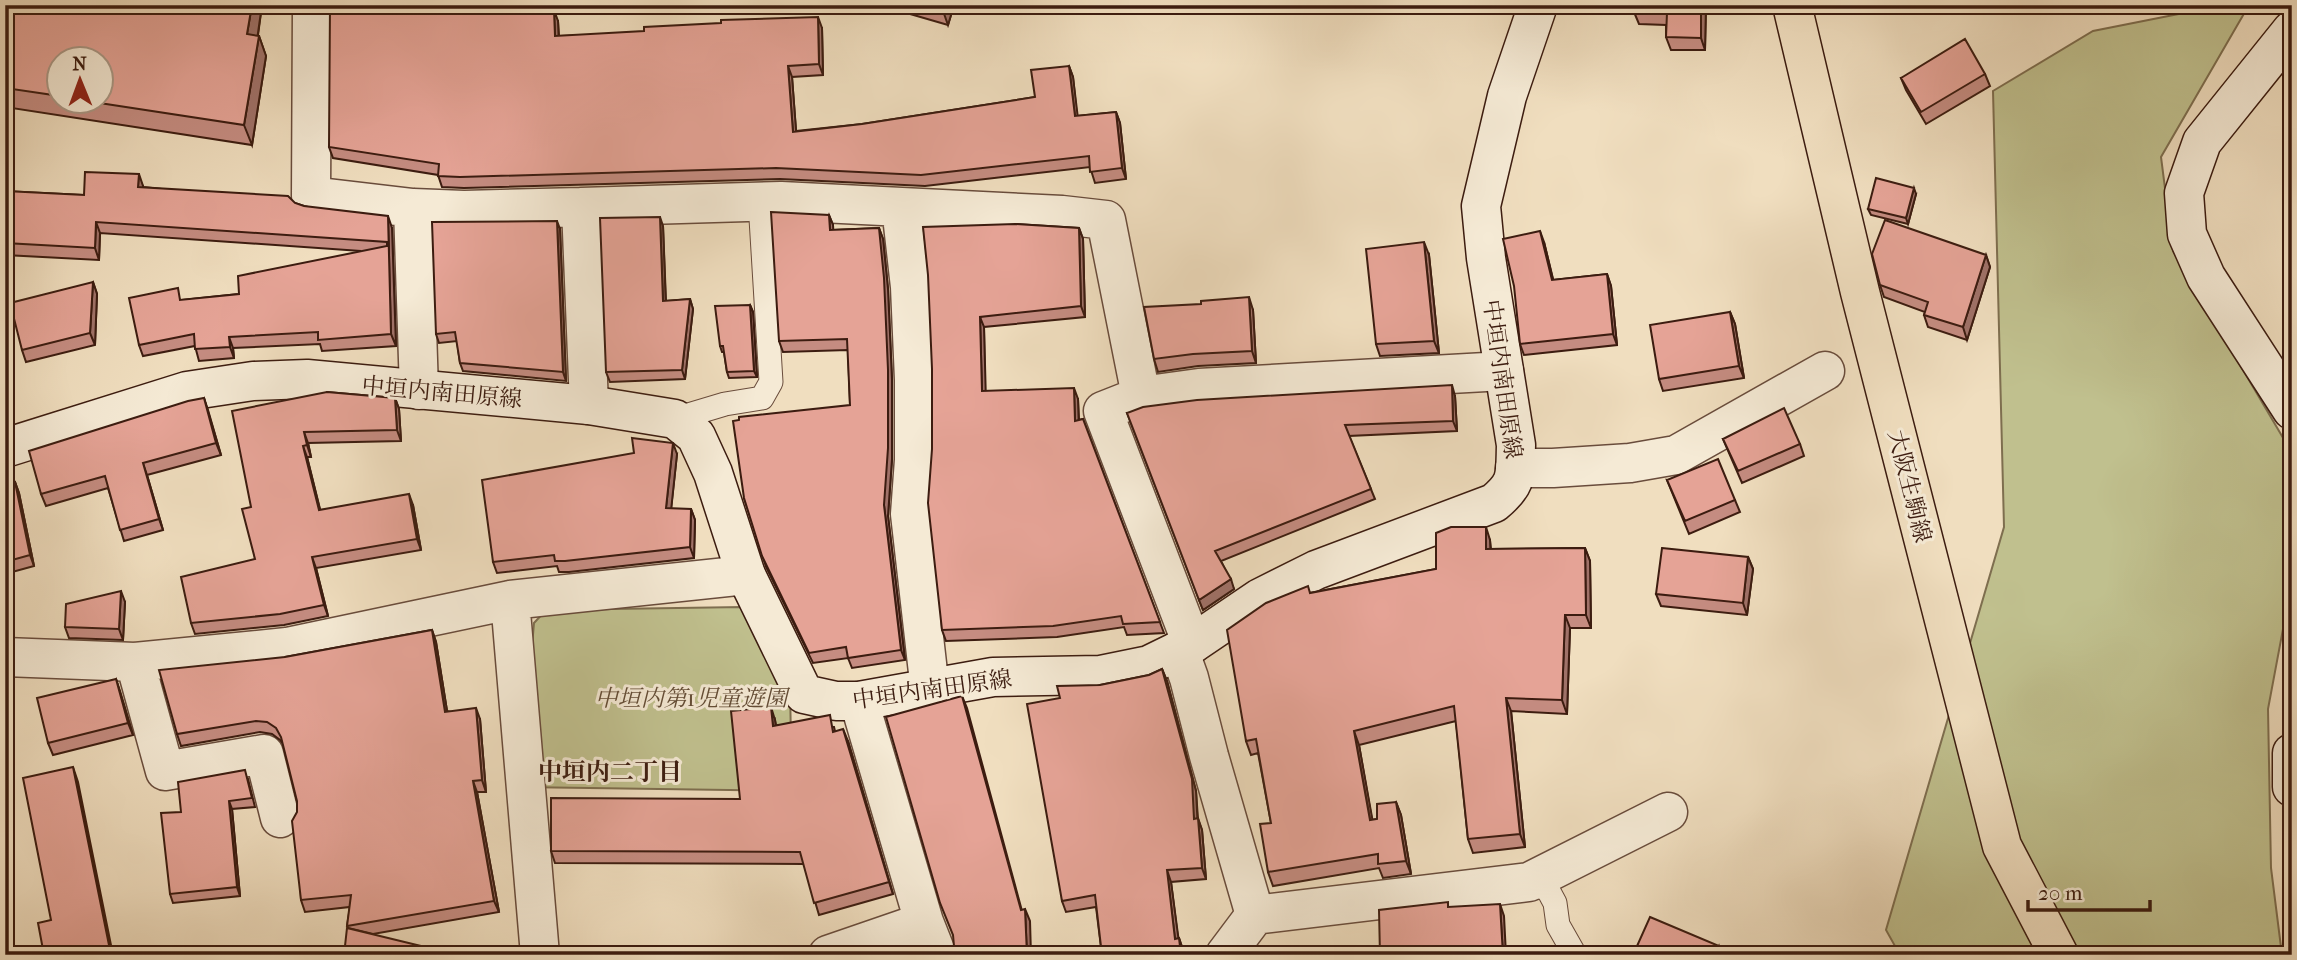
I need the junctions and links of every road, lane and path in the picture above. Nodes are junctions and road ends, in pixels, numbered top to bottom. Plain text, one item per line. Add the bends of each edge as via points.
1 (312, 5) edge
2 (1538, 5) edge
3 (1792, 5) edge
4 (2292, 30) edge
5 (760, 202) junction
6 (901, 206) junction
7 (581, 207) junction
8 (412, 208) junction
9 (1504, 371) junction
10 (1825, 371) dead end
11 (419, 390) junction
12 (1140, 396) junction
13 (589, 405) junction
14 (2292, 410) edge
15 (675, 419) junction
16 (5, 448) edge
17 (1515, 468) junction
18 (746, 575) junction
19 (510, 600) junction
20 (1186, 647) junction
21 (5, 657) edge
22 (135, 662) junction
23 (930, 690) junction
24 (859, 701) junction
25 (2292, 753) edge
26 (2292, 787) edge
27 (1668, 812) dead end
28 (280, 818) dead end
29 (1529, 882) junction
30 (1255, 915) junction
31 (931, 938) edge
32 (540, 955) edge
33 (828, 955) edge
34 (1225, 955) edge
35 (1575, 955) edge
36 (2059, 955) edge

1 - 8 street via 311,196
2 - 9 street, 中垣内南田原線 via 1507,96 1481,206
3 - 36 main road, 大阪生駒線 via 1860,292 2002,846
4 - 14 street via 2202,142 2184,193 2187,234 2206,277
5 - 6 street
5 - 7 street
5 - 15 lane via 771,382 762,398
6 - 12 street via 1106,220
6 - 23 street via 914,380 910,514
7 - 8 street
7 - 13 street
8 - 11 street
9 - 12 street via 1199,388
9 - 17 street, 中垣内南田原線 via 1516,445
10 - 17 street via 1676,455 1630,463
11 - 13 street, 中垣内南田原線
11 - 16 street, 中垣内南田原線 via 307,379 253,381 187,391
12 - 20 street via 1103,411
13 - 15 street, 中垣内南田原線
15 - 18 street, 中垣内南田原線 via 696,436 713,473
17 - 20 street, 中垣内南田原線 via 1511,489 1494,503 1316,570 1260,598
18 - 19 street
18 - 24 street, 中垣内南田原線 via 804,694
19 - 22 street via 286,648
19 - 32 street
20 - 23 street, 中垣内南田原線 via 1149,665 1100,675 993,677
20 - 30 street via 1209,756
21 - 22 street
22 - 28 street via 165,771 264,754
23 - 24 street, 中垣内南田原線
24 - 31 street
25 - 26 street
27 - 29 street
29 - 30 street
29 - 35 lane via 1548,890 1558,925
30 - 34 street
31 - 33 street

